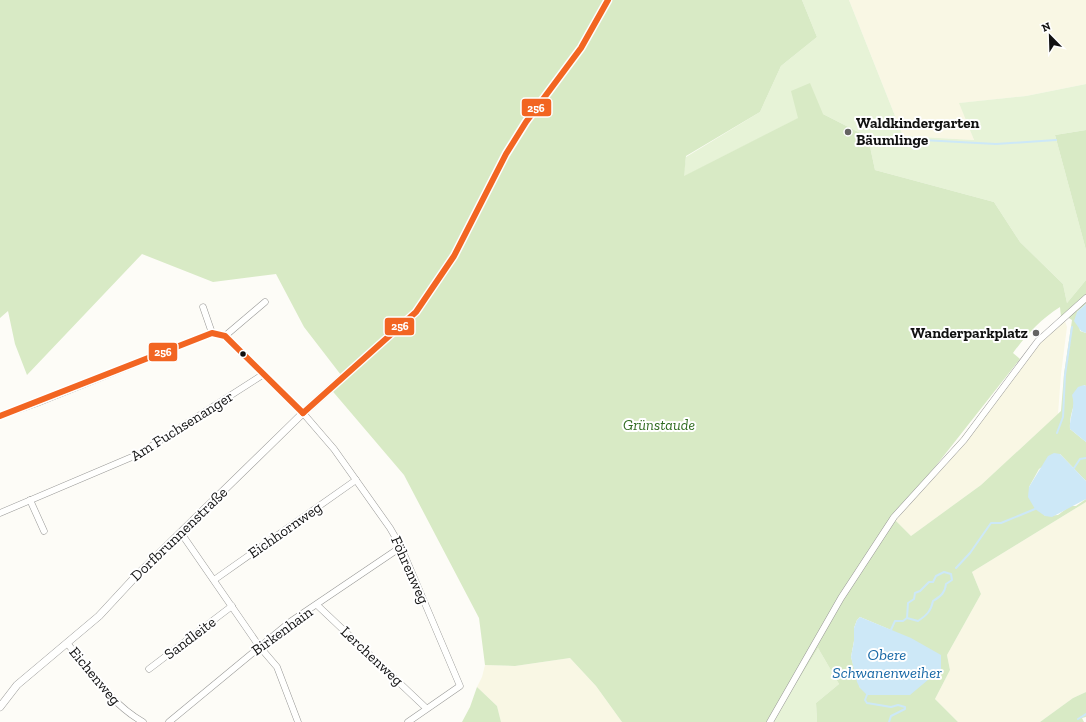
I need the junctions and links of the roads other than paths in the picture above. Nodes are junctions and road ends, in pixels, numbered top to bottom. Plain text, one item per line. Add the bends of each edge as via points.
1 (608, 0) edge
2 (1086, 298) edge
3 (265, 302) dead end
4 (203, 307) dead end
5 (212, 333) junction
6 (225, 336) junction
7 (264, 374) junction
8 (303, 413) junction
9 (0, 416) edge
10 (356, 480) junction
11 (30, 500) junction
12 (0, 513) edge
13 (44, 531) dead end
14 (181, 533) junction
15 (400, 547) junction
16 (214, 580) junction
17 (317, 605) junction
18 (232, 606) junction
19 (68, 643) junction
20 (259, 646) junction
21 (149, 669) dead end
22 (1, 702) edge
23 (426, 708) junction
24 (143, 722) edge
25 (169, 722) edge
26 (298, 722) edge
27 (408, 722) edge
28 (770, 722) edge

1 - 8 street, Dorfbrunnenstraße via 581,48 526,122 506,154 454,256 416,312
2 - 28 street via 1038,341 964,440 894,517 841,598
3 - 6 street
4 - 5 street
5 - 6 street
5 - 9 street via 37,404
6 - 7 street, Föhrenweg
7 - 8 street, Föhrenweg
7 - 11 street, Am Fuchsenanger via 139,454
8 - 10 street, Föhrenweg
8 - 14 street, Dorfbrunnenstraße
10 - 15 street, Föhrenweg via 390,528
10 - 16 street, Eichhornweg
11 - 12 street, Am Fuchsenanger
11 - 13 street
14 - 16 street, Sandleite
14 - 19 street, Dorfbrunnenstraße via 99,616
15 - 17 street, Birkenhain
15 - 23 street, Föhrenweg via 460,686
16 - 18 street, Sandleite
17 - 20 street, Birkenhain
17 - 23 street, Lerchenweg
18 - 20 street, Sandleite
18 - 21 street, Sandleite
19 - 22 street, Dorfbrunnenstraße via 36,667
19 - 24 street, Eichenweg via 114,702
20 - 25 street, Birkenhain
20 - 26 street, Sandleite via 277,668
23 - 27 street, Föhrenweg

